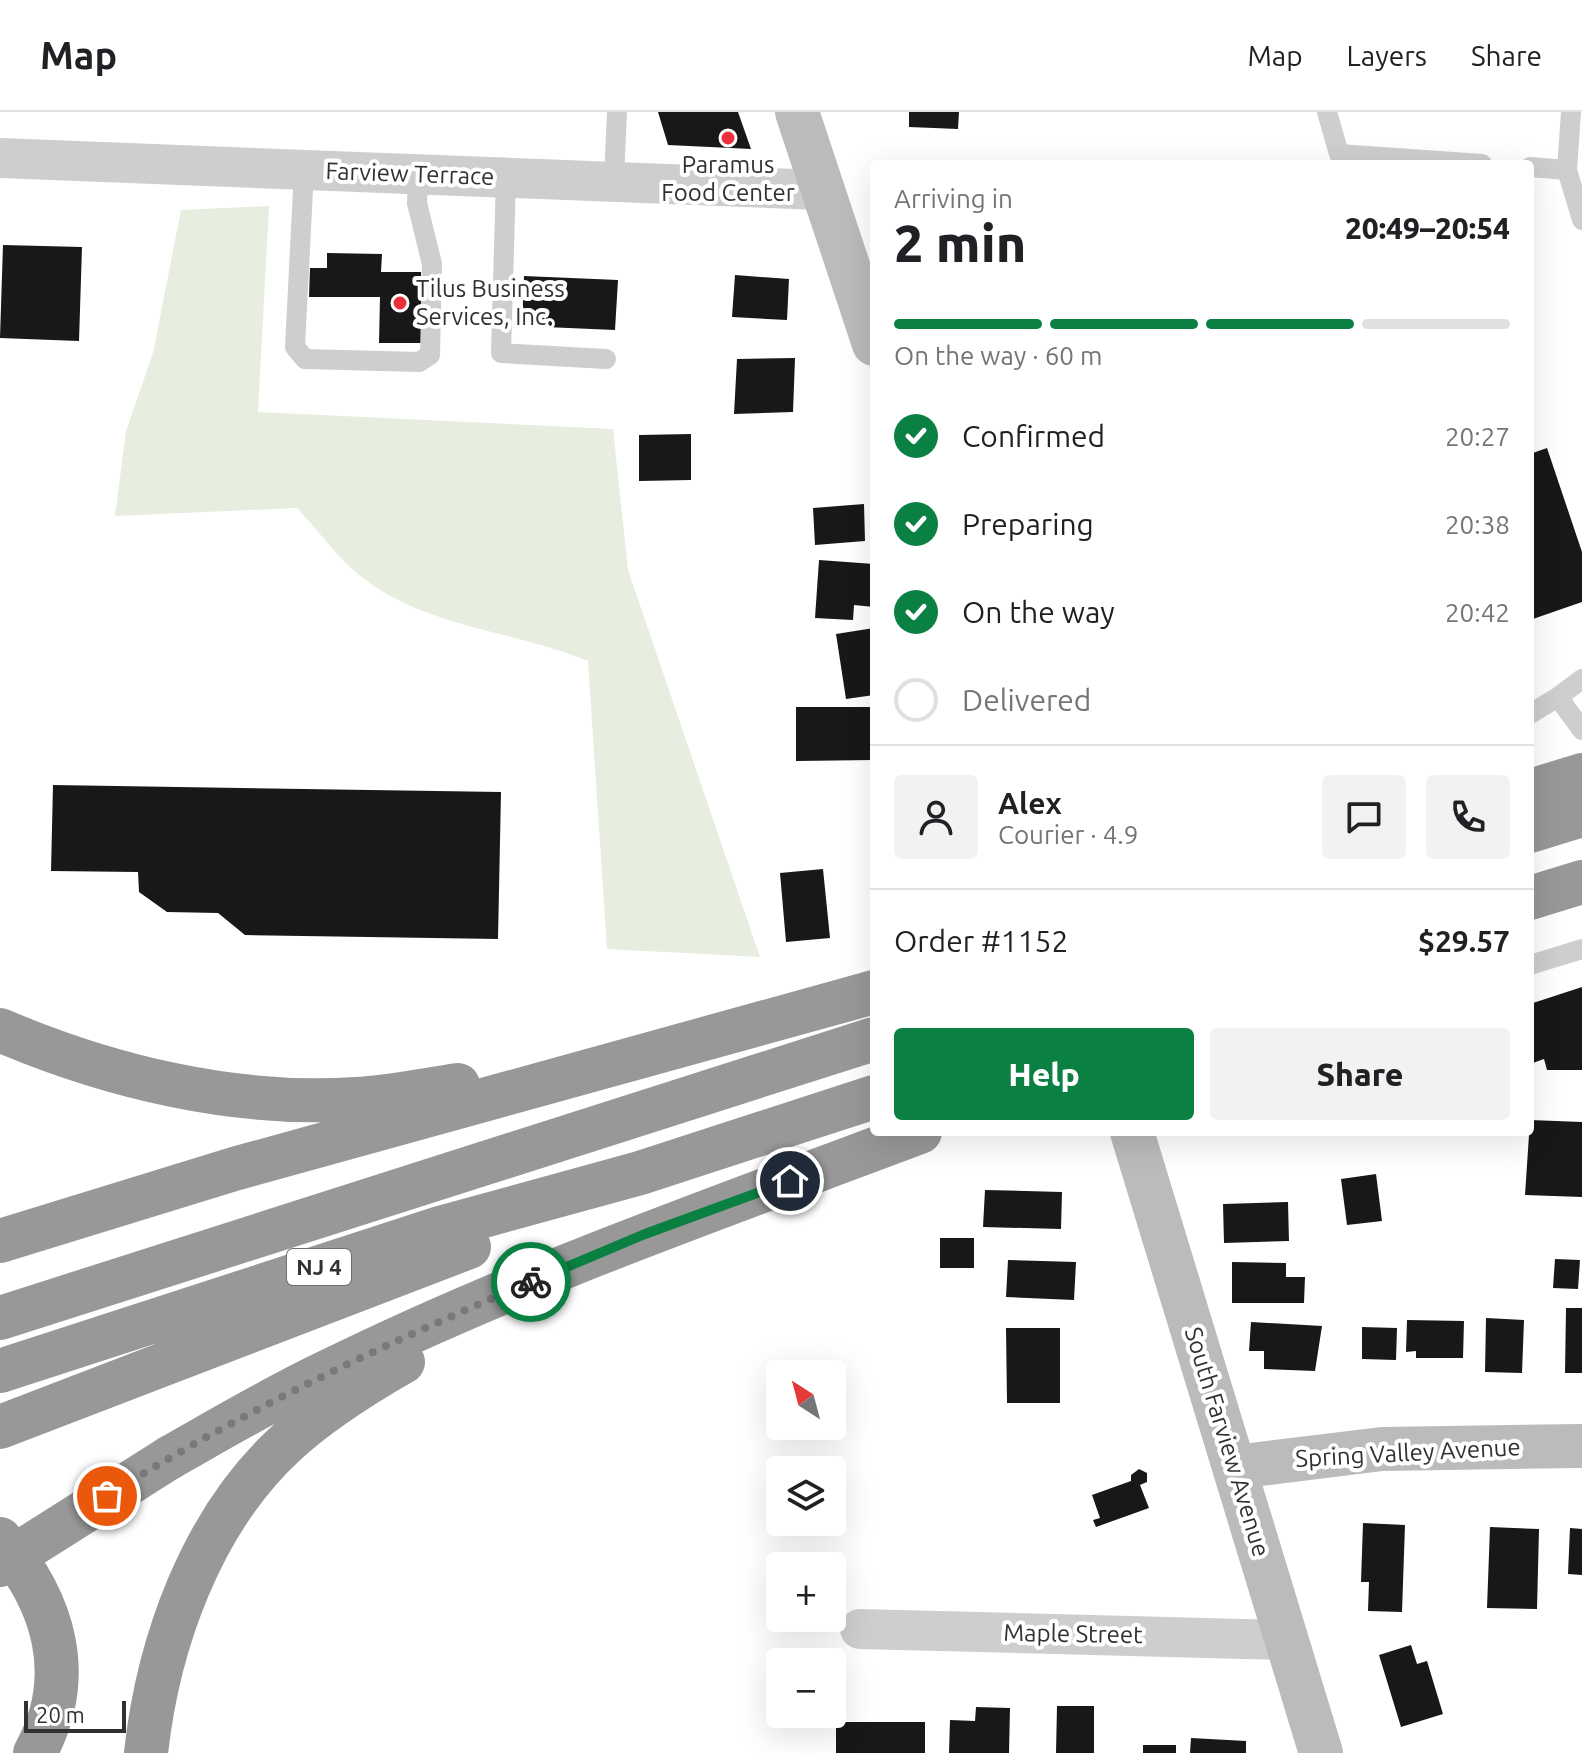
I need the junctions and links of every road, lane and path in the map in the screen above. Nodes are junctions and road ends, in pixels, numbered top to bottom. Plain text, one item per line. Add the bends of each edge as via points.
1 (617, 112) edge
2 (797, 112) edge
3 (1327, 112) edge
4 (1571, 112) edge
5 (0, 158) edge
6 (1425, 160) edge
7 (1534, 167) edge
8 (304, 170) junction
9 (1567, 170) junction
10 (418, 175) junction
11 (506, 178) junction
12 (614, 179) junction
13 (821, 190) junction
14 (1582, 220) edge
15 (870, 330) edge
16 (606, 359) dead end
17 (1582, 679) edge
18 (1558, 697) junction
19 (1534, 712) edge
20 (1582, 730) edge
21 (1582, 775) edge
22 (1534, 790) edge
23 (1582, 815) edge
24 (1534, 830) edge
25 (1582, 882) edge
26 (1534, 897) edge
27 (1582, 949) edge
28 (1534, 964) edge
29 (870, 993) edge
30 (0, 1030) edge
31 (870, 1040) edge
32 (580, 1074) junction
33 (870, 1098) edge
34 (909, 1136) edge
35 (1133, 1136) edge
36 (640, 1173) junction
37 (645, 1234) junction
38 (0, 1241) edge
39 (0, 1318) edge
40 (0, 1371) edge
41 (0, 1427) edge
42 (1582, 1446) edge
43 (1235, 1467) junction
44 (0, 1539) edge
45 (0, 1565) edge
46 (860, 1629) dead end
47 (1286, 1640) junction
48 (35, 1753) edge
49 (146, 1753) edge
50 (1321, 1753) edge

1 - 12 lane
2 - 13 street
3 - 6 lane via 1339,154
4 - 9 lane
5 - 8 street, Farview Terrace
7 - 9 lane
8 - 10 street, Farview Terrace
8 - 10 lane via 295,347 305,359 419,362 430,355 432,264 417,203
9 - 14 lane
10 - 11 street, Farview Terrace
11 - 12 street, Farview Terrace
11 - 16 lane via 501,353
12 - 13 street, Farview Terrace
13 - 15 street
17 - 18 lane
18 - 19 lane
18 - 20 lane
21 - 22 highway
23 - 24 highway
25 - 26 highway
27 - 28 lane
29 - 32 highway
30 - 32 highway via 140,1077 253,1097 356,1099
31 - 39 highway, NJ 4
32 - 38 highway via 234,1169
33 - 36 highway, NJ 4
34 - 37 highway
35 - 43 street, South Farview Avenue
36 - 40 highway, NJ 4 via 440,1228
36 - 41 highway via 438,1260
37 - 45 highway, bridge via 328,1371 169,1458
37 - 49 highway via 393,1368 282,1446 233,1505 192,1581 164,1660
42 - 43 street, Spring Valley Avenue via 1382,1449
43 - 47 street, South Farview Avenue
44 - 48 highway via 39,1591 58,1650 52,1713
46 - 47 street, Maple Street
47 - 50 street, South Farview Avenue

